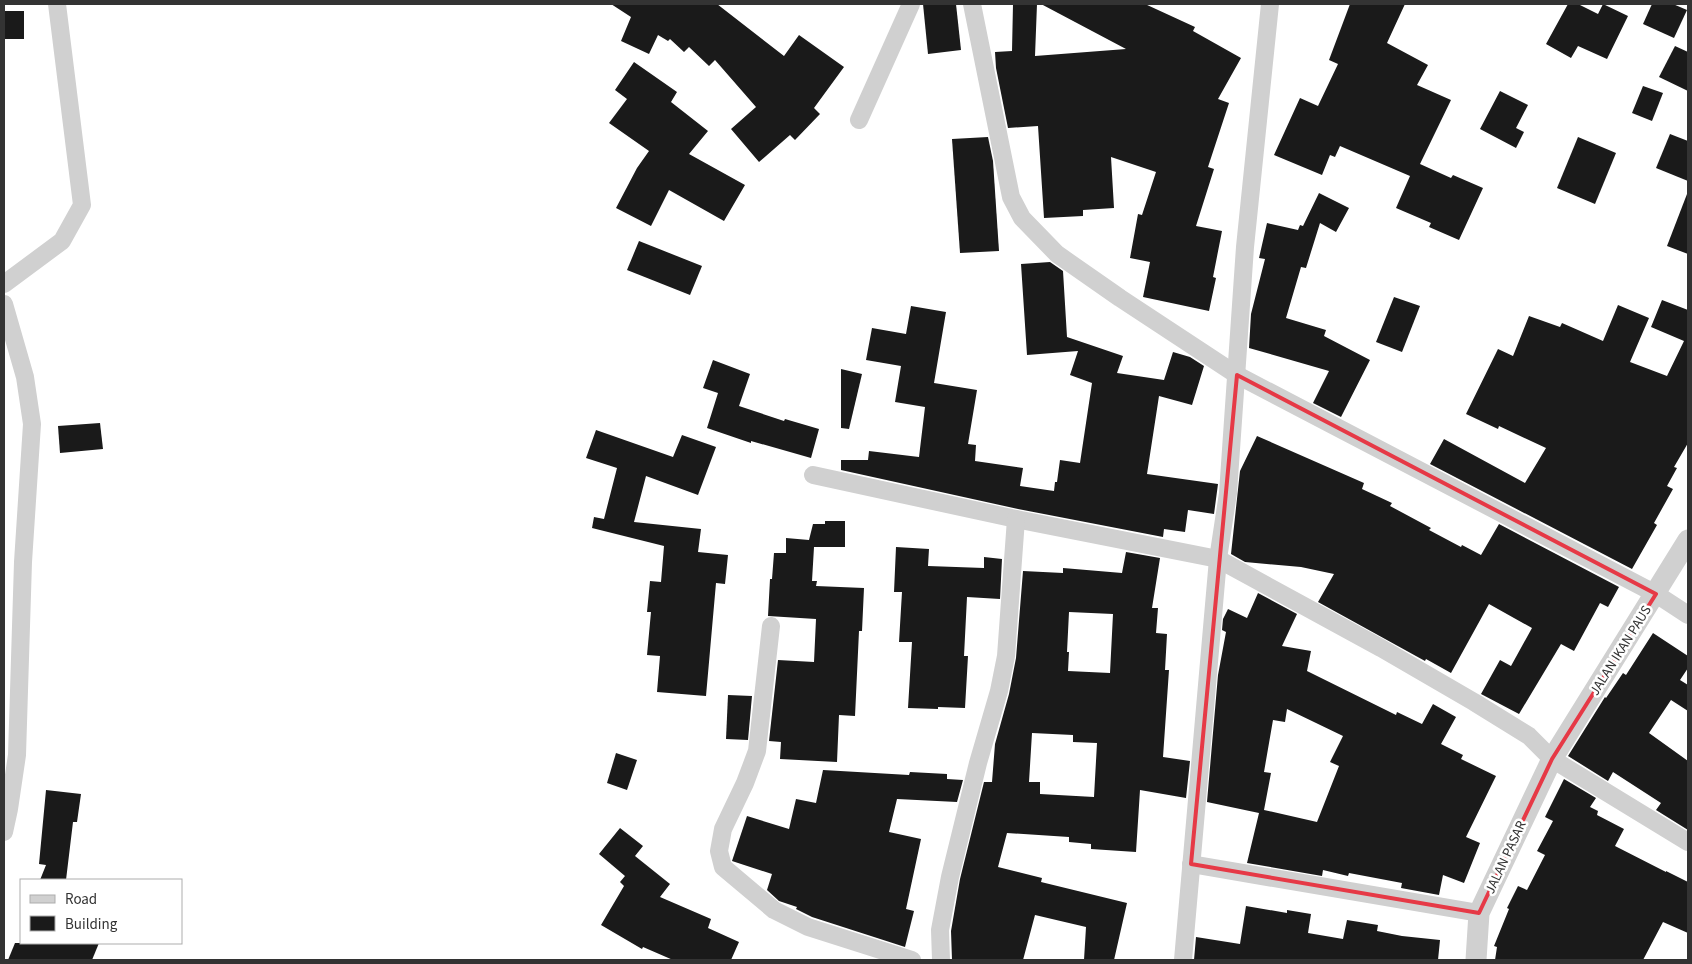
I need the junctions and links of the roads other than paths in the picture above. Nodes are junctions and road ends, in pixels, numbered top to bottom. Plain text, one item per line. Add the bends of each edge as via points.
1 (57, 4) edge
2 (912, 4) edge
3 (972, 4) edge
4 (1270, 4) edge
5 (860, 120) dead end
6 (4, 284) edge
7 (4, 304) edge
8 (1237, 375) junction
9 (813, 475) dead end
10 (1016, 519) junction
11 (1688, 540) edge
12 (1218, 559) junction
13 (1656, 594) junction
14 (1688, 615) edge
15 (771, 626) dead end
16 (1552, 759) junction
17 (6, 808) edge
18 (4, 832) edge
19 (1688, 842) edge
20 (1191, 864) junction
21 (1479, 913) junction
22 (912, 960) edge
23 (941, 960) edge
24 (1183, 960) edge
25 (1476, 960) edge

1 - 6 street via 82,205 62,241
2 - 5 street
3 - 8 street via 1011,198 1022,218 1057,254
4 - 8 street via 1244,247
7 - 17 street via 25,377 32,424 23,562 17,756
8 - 12 street via 1228,494
8 - 13 street
9 - 10 street
10 - 12 street
10 - 23 street via 1006,656 1000,691 950,876 940,930
11 - 13 street, JALAN IKAN PAUS
12 - 16 street via 1474,702 1529,736
12 - 20 street
13 - 14 street
13 - 16 street, JALAN IKAN PAUS
15 - 22 street via 757,750 723,829 719,851 723,867 774,910 808,927
16 - 19 street
16 - 21 street, JALAN PASAR
17 - 18 street
20 - 21 street
20 - 24 street
21 - 25 street, JALAN PASAR

